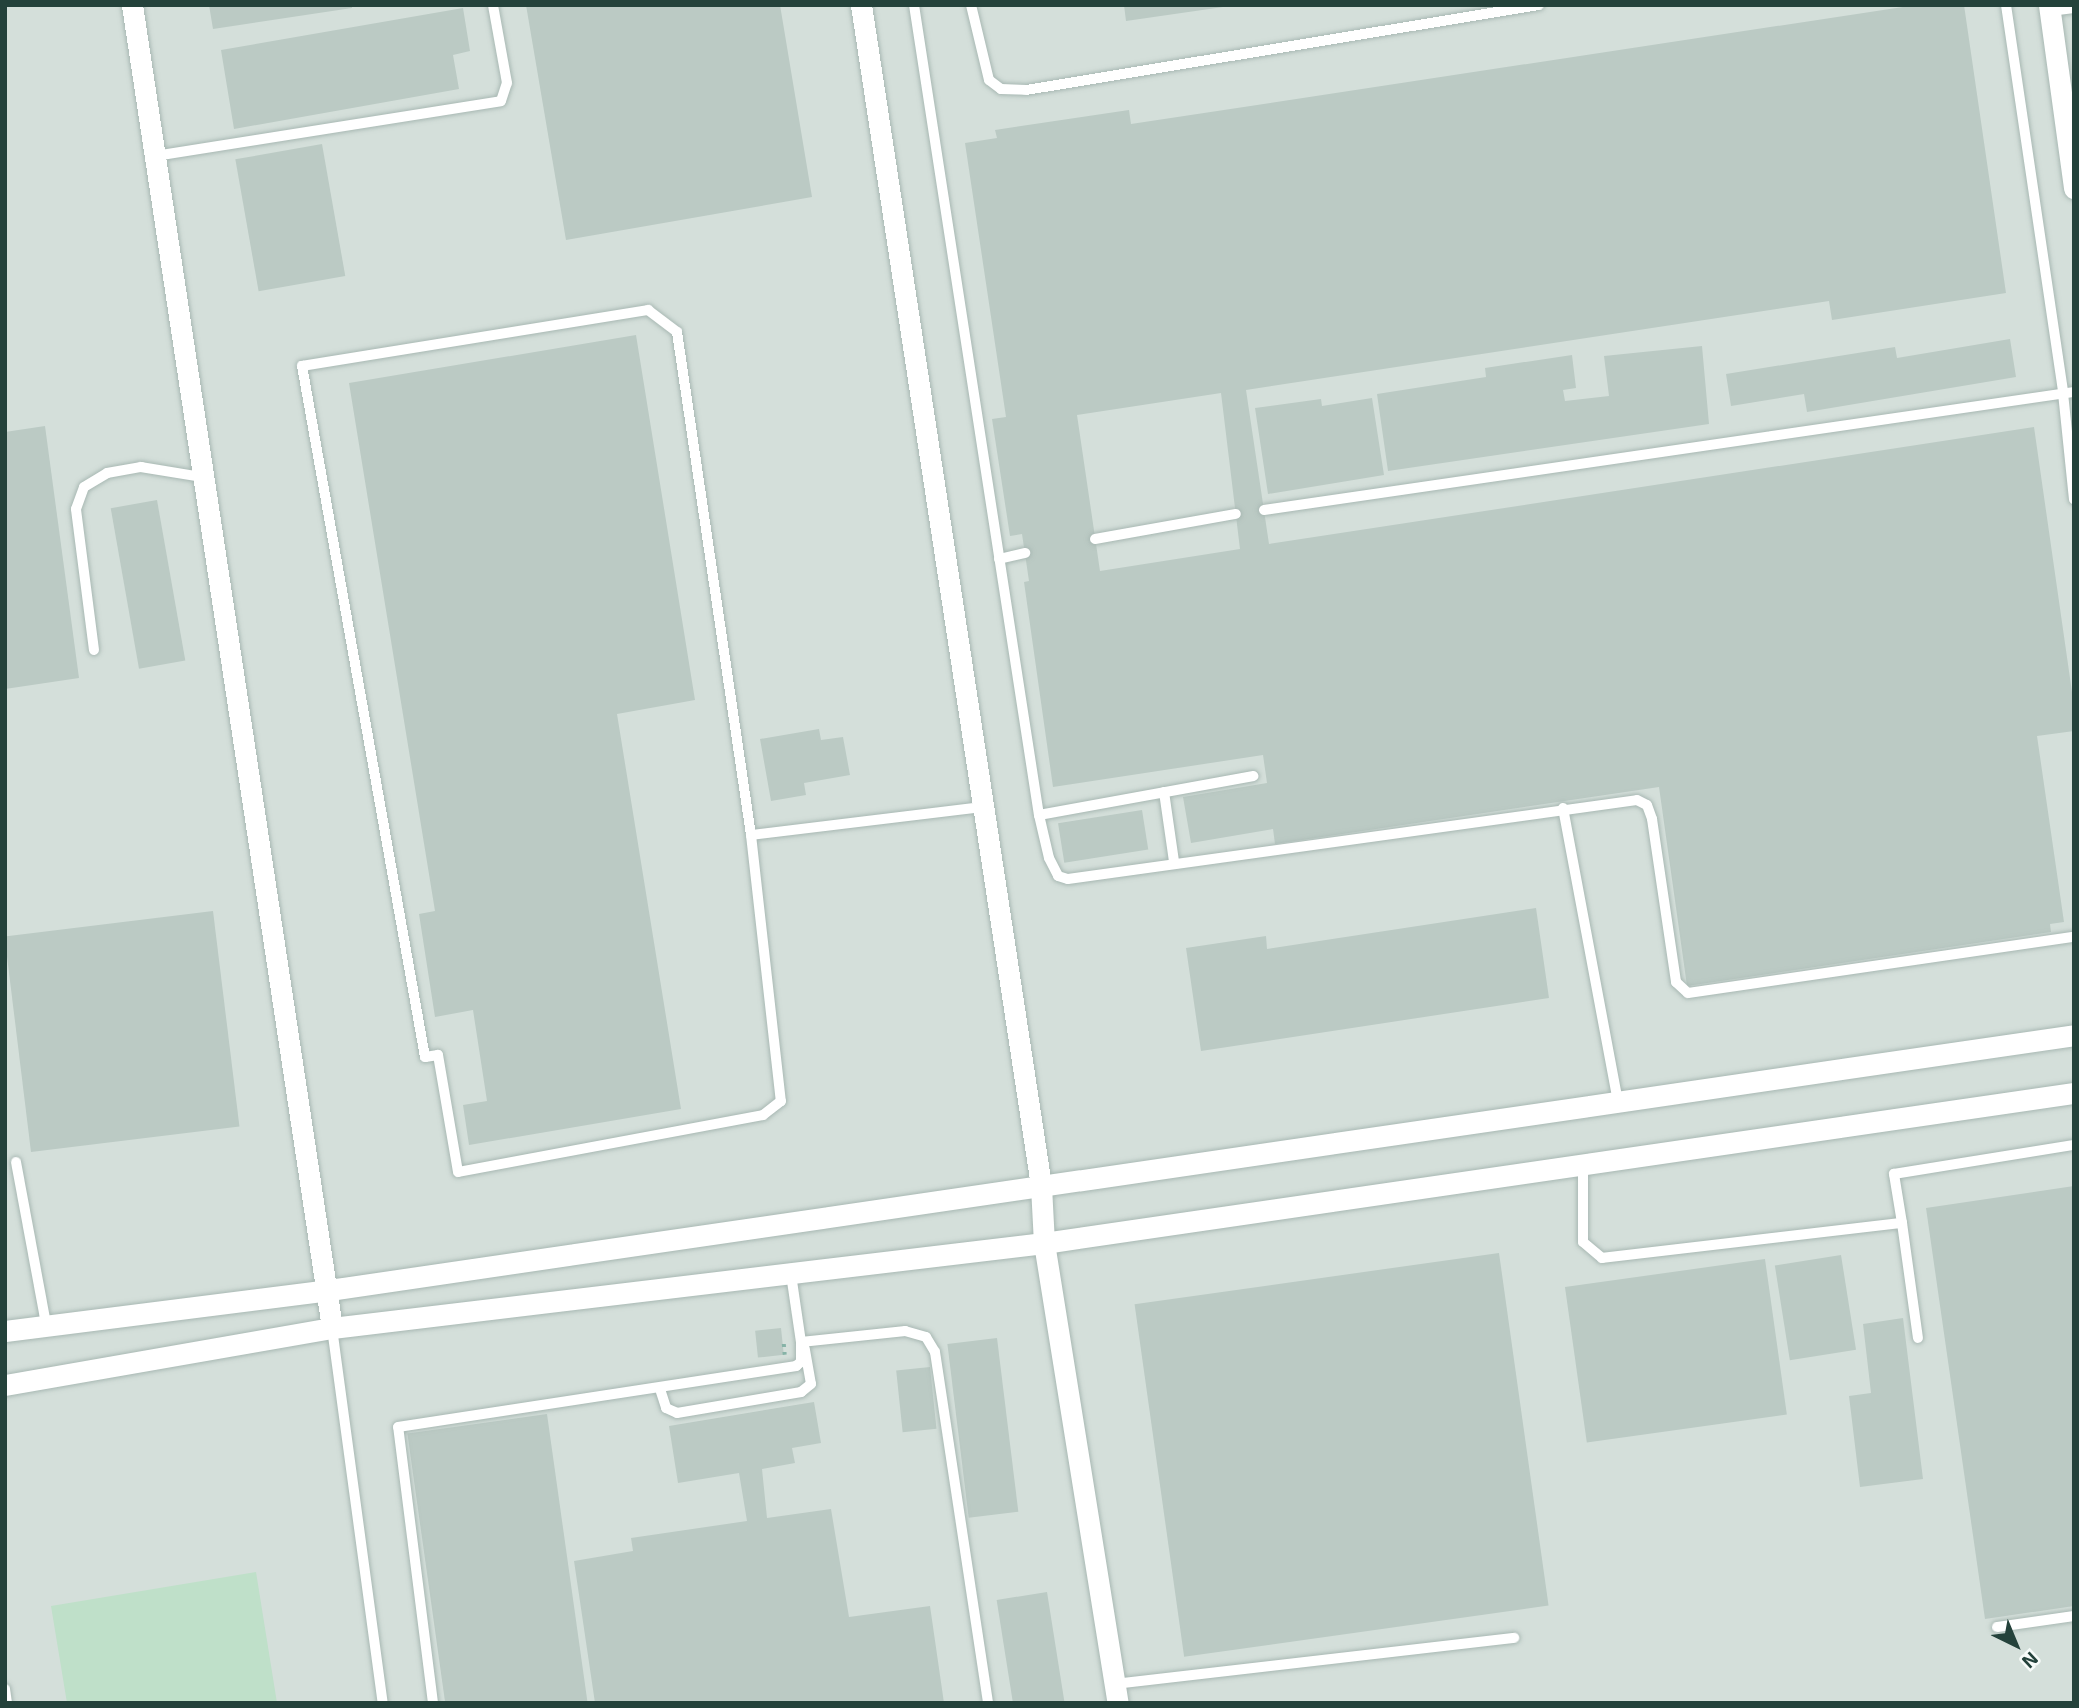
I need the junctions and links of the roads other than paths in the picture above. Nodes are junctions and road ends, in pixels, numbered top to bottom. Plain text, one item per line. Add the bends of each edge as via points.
1 (132, 5) edge
2 (493, 5) edge
3 (861, 5) edge
4 (914, 5) edge
5 (971, 5) edge
6 (1539, 5) edge
7 (2006, 5) edge
8 (2050, 8) edge
9 (2074, 8) edge
10 (154, 156) junction
11 (2074, 188) edge
12 (2069, 392) edge
13 (202, 477) junction
14 (2074, 499) edge
15 (1264, 510) dead end
16 (1236, 514) dead end
17 (1095, 539) dead end
18 (1025, 553) dead end
19 (999, 559) junction
20 (94, 650) dead end
21 (1252, 776) dead end
22 (1164, 792) junction
23 (981, 807) junction
24 (1563, 808) junction
25 (1039, 815) junction
26 (751, 835) junction
27 (1174, 861) junction
28 (2074, 937) edge
29 (2074, 1035) edge
30 (2074, 1093) edge
31 (1618, 1101) junction
32 (2074, 1145) edge
33 (16, 1162) dead end
34 (1583, 1163) junction
35 (1041, 1186) junction
36 (1902, 1223) junction
37 (1044, 1243) junction
38 (790, 1272) junction
39 (329, 1290) junction
40 (46, 1324) junction
41 (332, 1328) junction
42 (5, 1331) edge
43 (1918, 1338) dead end
44 (802, 1342) junction
45 (5, 1385) edge
46 (660, 1389) junction
47 (2074, 1616) edge
48 (1997, 1627) dead end
49 (1514, 1638) dead end
50 (5, 1689) edge
51 (1117, 1693) edge
52 (7, 1703) edge
53 (383, 1703) edge
54 (433, 1703) edge
55 (989, 1703) edge

1 - 10 street
2 - 10 lane via 507,83 501,101
3 - 23 street
4 - 19 lane
5 - 6 lane via 989,80 1000,89 1026,90
7 - 12 lane
8 - 9 lane
8 - 11 street
10 - 13 street
12 - 14 lane
12 - 15 lane
13 - 20 lane via 141,467 107,473 84,487 76,509
13 - 39 street
16 - 17 lane
18 - 19 lane
19 - 25 lane
21 - 22 lane
22 - 25 lane
22 - 27 lane
23 - 26 lane
23 - 35 street
24 - 27 lane
24 - 28 lane via 1637,800 1647,805 1676,982 1688,993
24 - 31 lane
25 - 27 lane via 1058,876 1068,879
26 - 26 lane via 677,332 666,320 648,310 302,366 425,1057 438,1055 458,1172 773,1111 783,1091
29 - 31 street
30 - 34 street
31 - 35 street
32 - 36 lane via 1894,1174
33 - 40 lane
34 - 36 lane via 1583,1242 1602,1258
34 - 37 street
35 - 37 street
35 - 39 street
36 - 43 lane
37 - 38 street
37 - 51 street
38 - 41 street
38 - 44 lane
39 - 40 street
39 - 41 street
40 - 42 street
41 - 45 street
41 - 53 lane
44 - 46 lane via 801,1362 796,1366
44 - 46 lane via 811,1384 801,1392 677,1413 666,1408
44 - 55 lane via 905,1331 926,1337 935,1352
46 - 54 lane via 398,1427
47 - 48 lane
49 - 51 lane
50 - 52 lane

